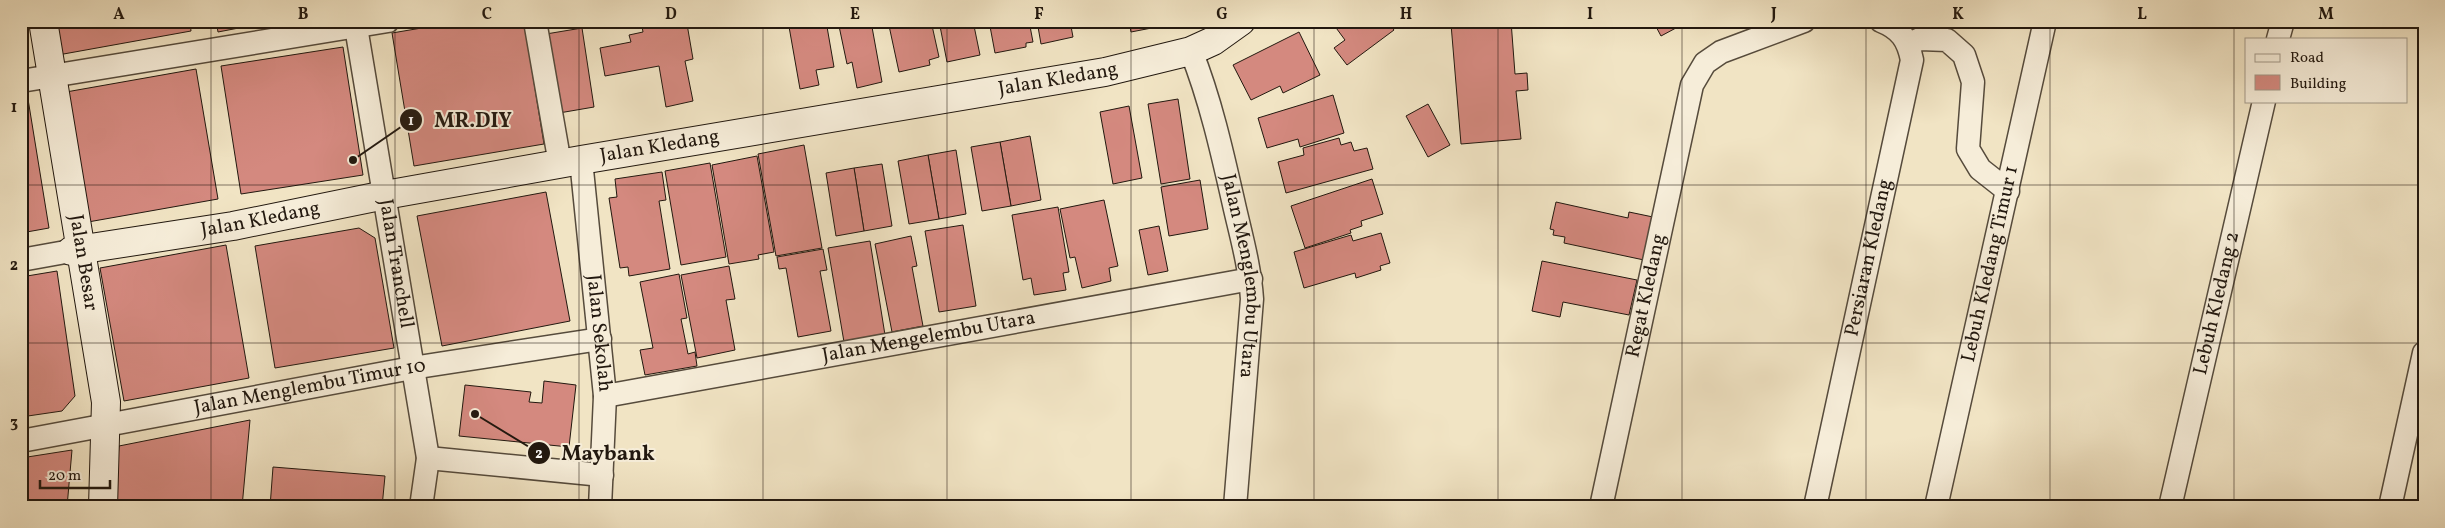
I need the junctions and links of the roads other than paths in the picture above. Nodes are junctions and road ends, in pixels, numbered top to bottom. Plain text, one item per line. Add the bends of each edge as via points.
1 (30, 21) edge
2 (43, 21) edge
3 (388, 21) edge
4 (535, 21) edge
5 (1241, 21) edge
6 (1804, 21) edge
7 (1881, 21) edge
8 (2045, 21) edge
9 (2282, 21) edge
10 (356, 24) edge
11 (2278, 38) edge
12 (1909, 44) junction
13 (1191, 51) junction
14 (41, 77) edge
15 (2264, 102) edge
16 (570, 162) junction
17 (2008, 191) junction
18 (384, 194) junction
19 (75, 250) junction
20 (21, 260) edge
21 (1251, 279) junction
22 (600, 339) junction
23 (2424, 353) edge
24 (412, 368) junction
25 (605, 396) junction
26 (98, 427) junction
27 (21, 441) edge
28 (2414, 447) edge
29 (428, 458) junction
30 (602, 475) junction
31 (89, 507) edge
32 (103, 507) edge
33 (421, 507) edge
34 (600, 507) edge
35 (1235, 507) edge
36 (1601, 507) edge
37 (1815, 507) edge
38 (1936, 507) edge
39 (2170, 507) edge
40 (2390, 507) edge

1 - 14 main road, Jalan Besar
2 - 14 main road, Jalan Besar
3 - 10 street
4 - 16 street, Jalan Sekolah
5 - 13 main road, Jalan Kledang via 1213,41
6 - 36 street, Regat Kledang via 1721,52 1705,63 1692,85
7 - 12 street via 1904,35
8 - 17 street, Lebuh Kledang Timur 1
9 - 11 street
10 - 14 street
10 - 18 street, Jalan Tranchell
12 - 17 street via 1920,39 1947,40 1964,54 1973,82 1968,149 1980,169
12 - 37 street, Persiaran Kledang via 1912,60 1909,79
13 - 16 main road, Jalan Kledang via 1105,72
13 - 21 street, Jalan Menglembu Utara via 1206,96
14 - 19 main road, Jalan Besar
15 - 39 street, Lebuh Kledang 2
16 - 18 main road, Jalan Kledang
16 - 22 street, Jalan Sekolah
17 - 38 street, Lebuh Kledang Timur 1
18 - 19 main road, Jalan Kledang via 233,226
18 - 24 street, Jalan Tranchell
19 - 20 street
19 - 26 main road, Jalan Besar via 91,401
21 - 25 street, Jalan Mengelembu Utara
21 - 35 street, Jalan Menglembu Utara
22 - 24 street, Jalan Menglembu Timur 10
22 - 25 street, Jalan Sekolah
23 - 28 street
24 - 26 street, Jalan Menglembu Timur 10
24 - 29 street, Jalan Tranchell
25 - 30 street, Jalan Sekolah
26 - 27 street, Jalan Menglembu Timur 10
26 - 31 main road, Jalan Besar
26 - 32 main road, Jalan Besar
28 - 40 street
29 - 30 street
29 - 33 street, Jalan Tranchell
30 - 34 street, Jalan Sekolah

